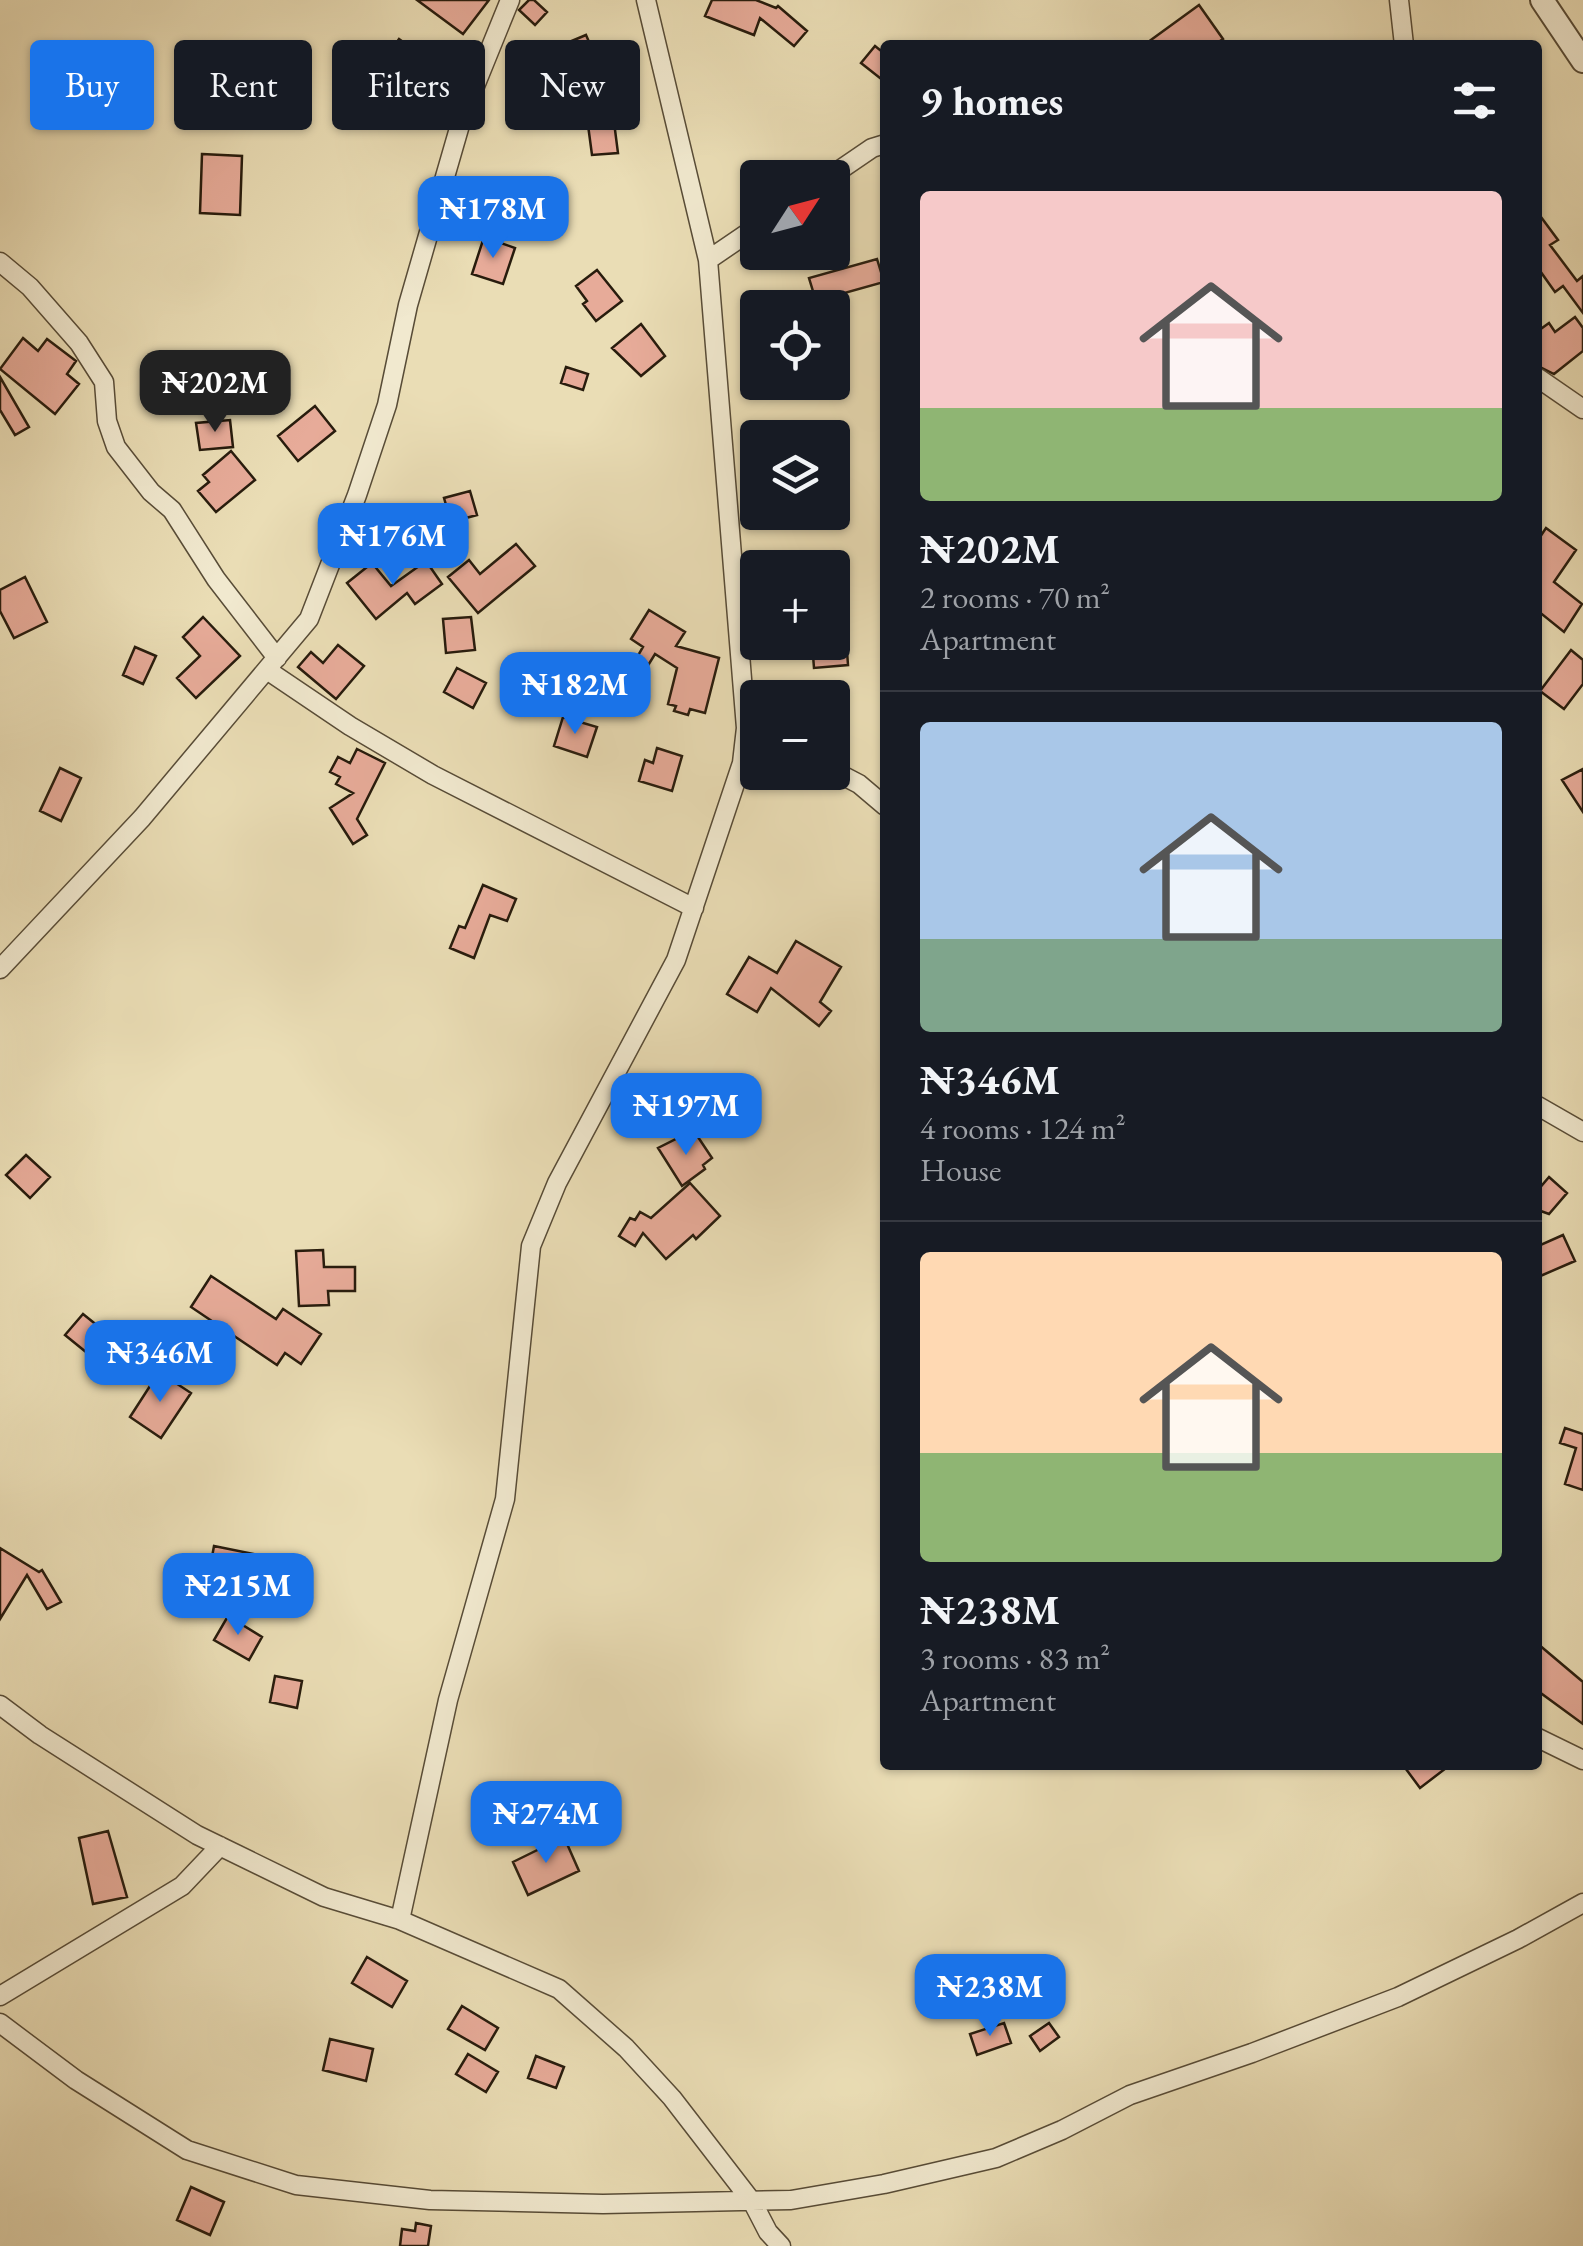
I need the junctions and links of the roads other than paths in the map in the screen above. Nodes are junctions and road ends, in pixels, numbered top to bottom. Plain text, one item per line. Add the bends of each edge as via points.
1 (510, 0) edge
2 (646, 0) edge
3 (1399, 0) edge
4 (1542, 0) edge
5 (1403, 40) edge
6 (1583, 61) edge
7 (880, 146) edge
8 (850, 163) edge
9 (740, 238) edge
10 (708, 260) junction
11 (0, 262) edge
12 (1542, 381) edge
13 (1583, 410) edge
14 (272, 664) junction
15 (747, 680) edge
16 (740, 769) edge
17 (850, 779) edge
18 (880, 802) edge
19 (694, 908) junction
20 (0, 969) edge
21 (1542, 1108) edge
22 (1583, 1132) edge
23 (0, 1705) edge
24 (1542, 1740) edge
25 (1583, 1760) edge
26 (220, 1846) junction
27 (1583, 1903) edge
28 (400, 1920) junction
29 (0, 1996) edge
30 (0, 2023) edge
31 (753, 2203) junction
32 (781, 2246) edge

1 - 14 street via 462,118 357,495 309,619
2 - 10 street
3 - 5 street
4 - 6 street
7 - 8 street
9 - 10 street
10 - 15 street
11 - 14 street via 79,343 104,382 116,446 172,510
12 - 13 street
14 - 19 street via 350,726 433,775
14 - 20 street via 142,818
16 - 19 street
17 - 18 street
19 - 28 street via 676,960 556,1182 531,1246 505,1499 448,1700
21 - 22 street
23 - 26 street
24 - 25 street
26 - 28 street via 324,1897
26 - 29 street via 182,1886
27 - 31 street via 1398,1997 1130,2095 996,2158 884,2184
28 - 31 street via 559,1989 672,2098
30 - 31 street via 187,2150 296,2186 430,2200
31 - 32 street

